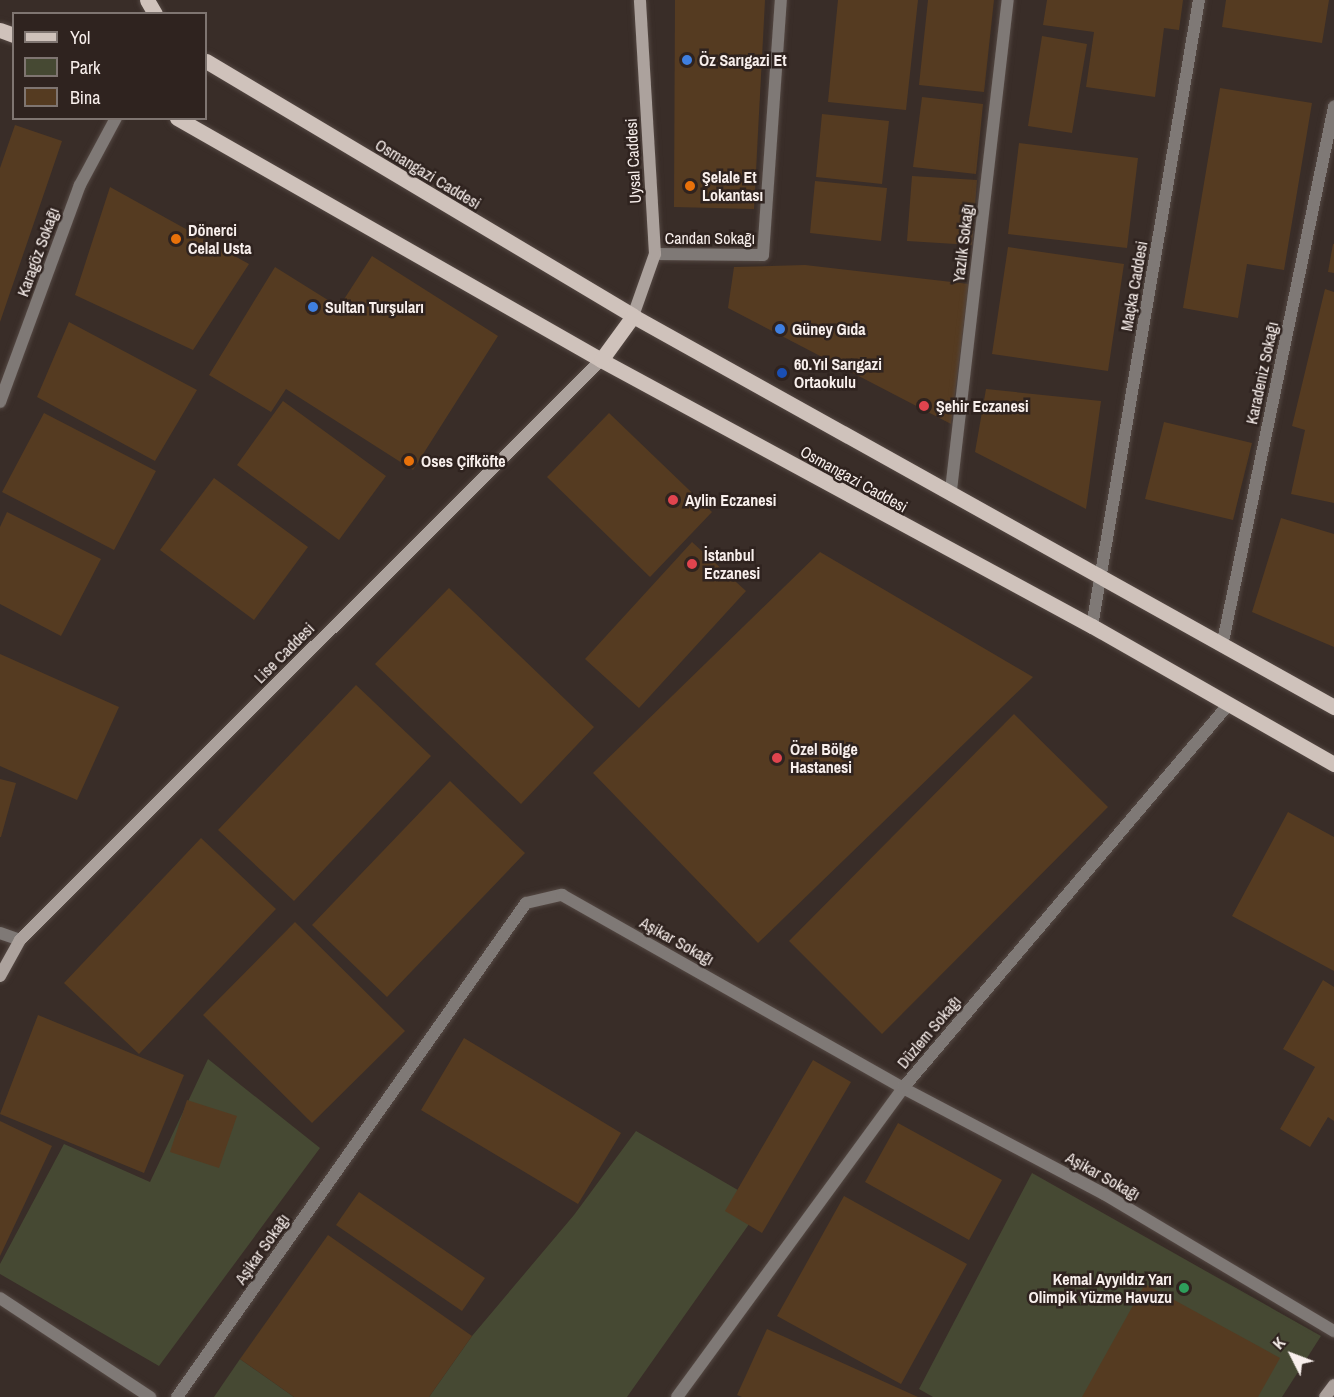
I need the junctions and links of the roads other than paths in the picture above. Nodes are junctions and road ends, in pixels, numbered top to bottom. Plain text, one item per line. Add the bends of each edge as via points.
1 (640, 0) edge
2 (781, 0) edge
3 (1008, 0) edge
4 (1199, 0) edge
5 (207, 62) edge
6 (1334, 107) edge
7 (115, 120) edge
8 (181, 120) edge
9 (655, 254) junction
10 (633, 316) junction
11 (601, 360) junction
12 (0, 402) edge
13 (951, 490) junction
14 (1101, 578) junction
15 (1092, 626) junction
16 (1222, 646) junction
17 (1228, 705) junction
18 (1334, 707) edge
19 (1334, 764) edge
20 (0, 933) edge
21 (20, 940) junction
22 (0, 976) edge
23 (903, 1088) junction
24 (0, 1298) edge
25 (1334, 1331) edge
26 (1334, 1385) edge
27 (150, 1397) edge
28 (177, 1397) edge
29 (677, 1397) edge
30 (1325, 1397) edge

1 - 9 main road, Uysal Caddesi
2 - 9 street, Candan Sokağı via 763,255
3 - 13 street, Yazlık Sokağı
4 - 14 street, Maçka Caddesi
5 - 10 main road, Osmangazi Caddesi
6 - 16 street, Karadeniz Sokağı
7 - 12 street, Karagöz Sokağı via 80,184
8 - 11 main road, Osmangazi Caddesi
9 - 10 main road, Uysal Caddesi
10 - 11 main road
10 - 13 main road, Osmangazi Caddesi
11 - 15 main road, Osmangazi Caddesi
11 - 21 main road, Lise Caddesi
13 - 14 main road, Osmangazi Caddesi
14 - 15 street
14 - 16 main road, Osmangazi Caddesi
15 - 17 main road, Osmangazi Caddesi
16 - 18 main road, Osmangazi Caddesi
17 - 19 main road, Osmangazi Caddesi
17 - 23 street, Düzlem Sokağı
20 - 21 street
21 - 22 main road, Lise Caddesi
23 - 25 street, Aşikar Sokağı via 1104,1194
23 - 28 street, Aşikar Sokağı via 562,895 526,903
23 - 29 street, Düzlem Sokağı
24 - 27 street
26 - 30 main road

